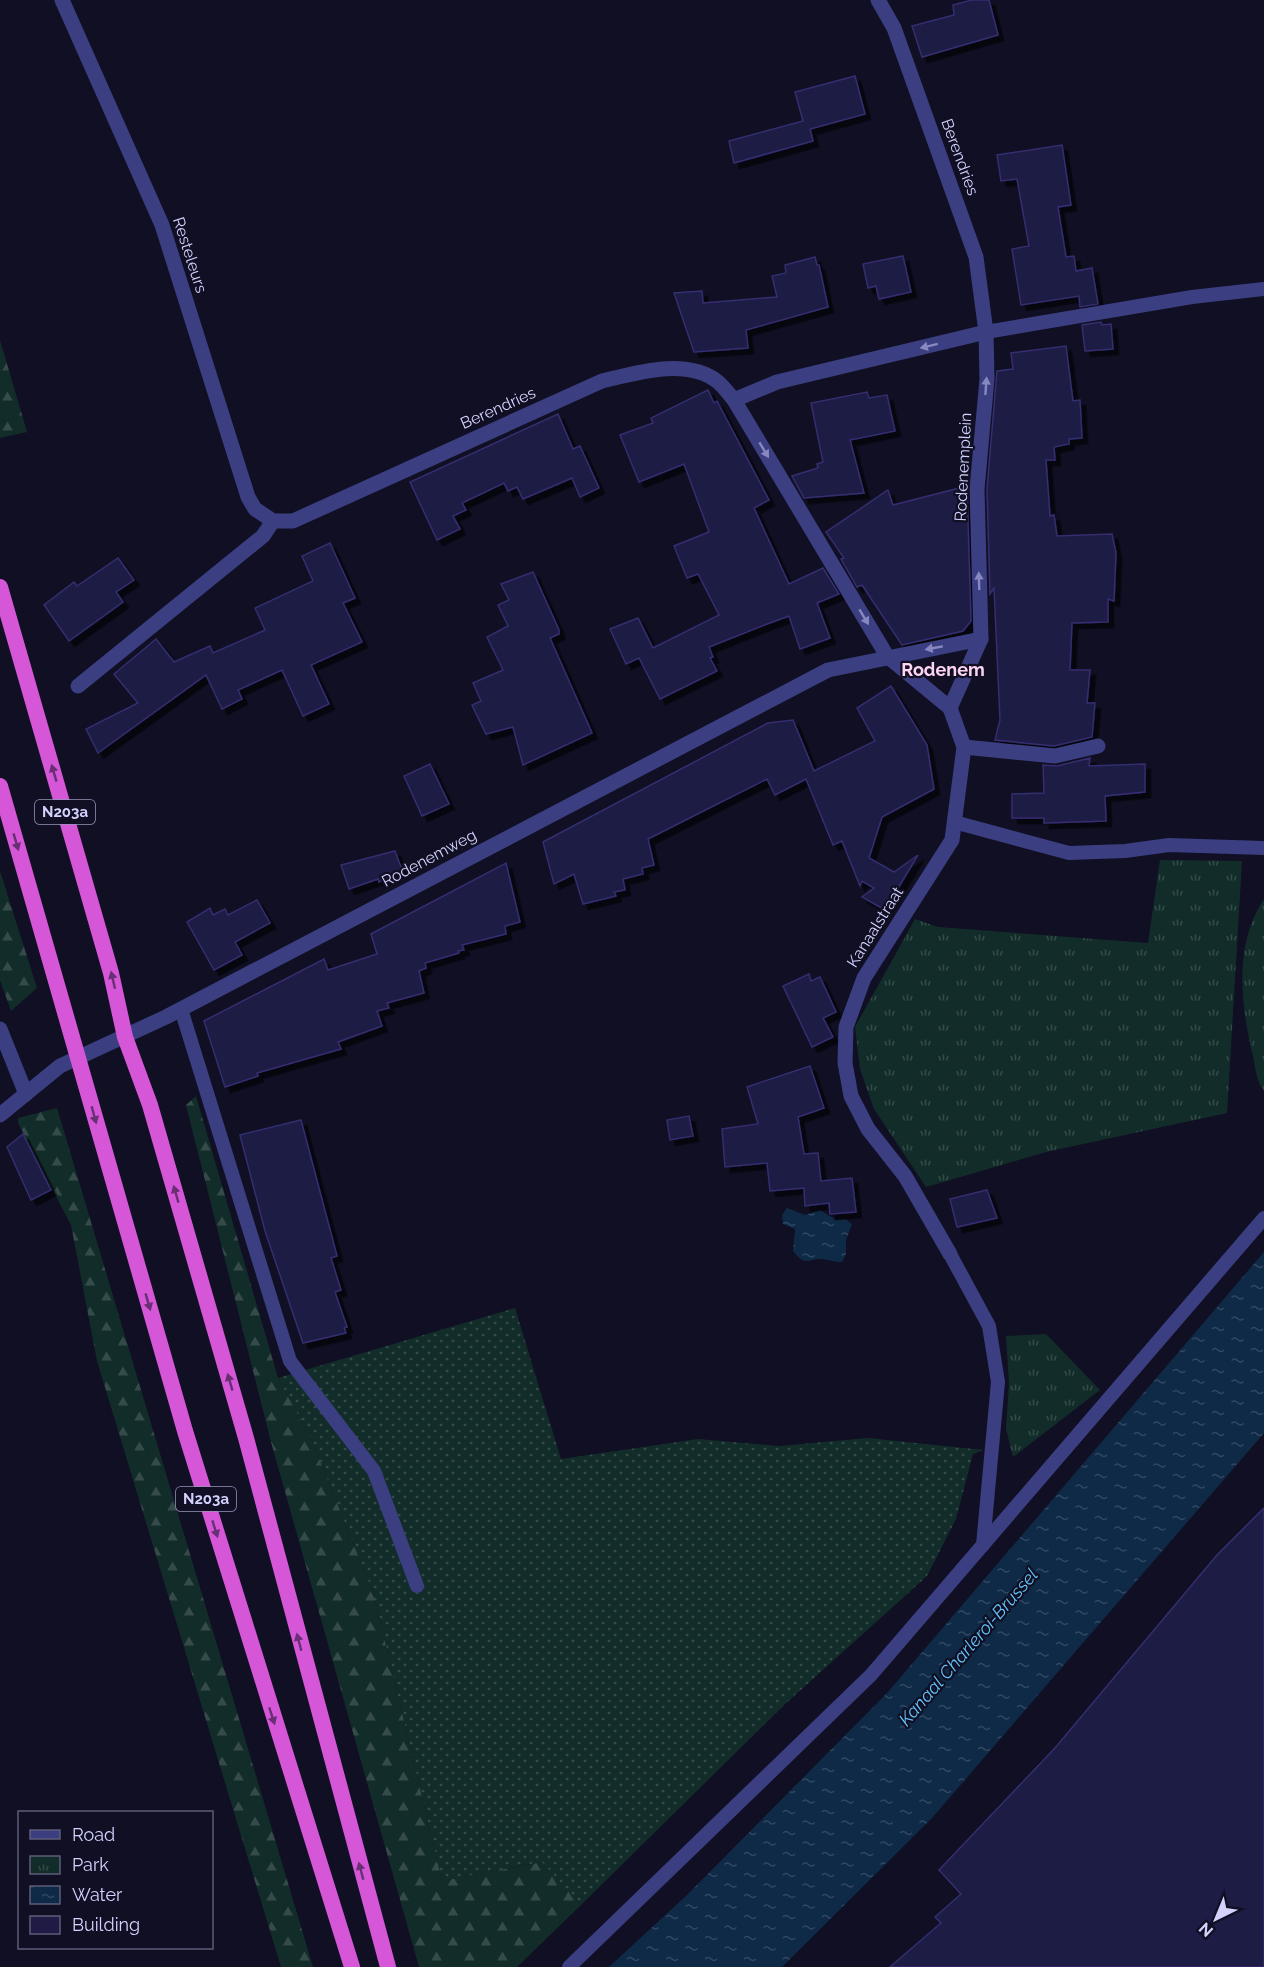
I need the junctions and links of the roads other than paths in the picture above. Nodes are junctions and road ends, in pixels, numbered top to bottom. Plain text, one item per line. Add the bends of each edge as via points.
1 (62, 0) edge
2 (878, 0) edge
3 (1264, 289) edge
4 (986, 332) junction
5 (734, 400) junction
6 (273, 521) junction
7 (0, 587) edge
8 (981, 639) junction
9 (887, 656) junction
10 (78, 686) dead end
11 (950, 708) junction
12 (964, 747) junction
13 (1098, 747) dead end
14 (0, 786) edge
15 (954, 822) junction
16 (1264, 848) edge
17 (181, 1009) junction
18 (0, 1029) edge
19 (126, 1037) junction
20 (78, 1058) junction
21 (26, 1094) junction
22 (0, 1115) edge
23 (1264, 1218) edge
24 (950, 1254) joint
25 (983, 1545) junction
26 (417, 1586) dead end
27 (352, 1967) edge
28 (388, 1967) edge
29 (569, 1967) edge

1 - 6 street, Resteleurs via 162,225 248,497 255,509
2 - 4 street, Berendries via 894,28 976,257
3 - 4 lane via 1192,297
4 -> 5 street via 777,382
8 -> 4 street, Rodenemplein via 977,489 987,379
5 - 6 street, Berendries via 718,382 695,371 672,369 602,381 293,521
5 -> 9 street
6 - 10 street via 263,536
19 -> 7 highway, N203a
8 -> 9 street
8 - 11 street, Rodenemplein
9 - 11 street
9 - 17 street, Rodenemweg via 828,670
11 - 12 street, Kanaalstraat
12 - 13 street via 1055,756
12 - 15 street, Kanaalstraat
14 -> 20 highway, N203a
15 - 16 lane via 1069,853 1168,845
15 - 24 street, Kanaalstraat via 952,840 864,978 846,1027 845,1063 851,1096 868,1129 904,1176
17 - 19 street, Rodenemweg
17 - 26 lane via 290,1361 374,1471
18 - 21 street
19 - 20 street, Rodenemweg
28 -> 19 highway, N203a via 246,1438 150,1105
20 - 21 street, Rodenemweg via 60,1066
20 -> 27 highway, N203a via 185,1431
21 - 22 street, Rodenemweg
23 - 25 lane
24 - 25 lane via 989,1326 998,1382
25 - 29 lane via 872,1675

